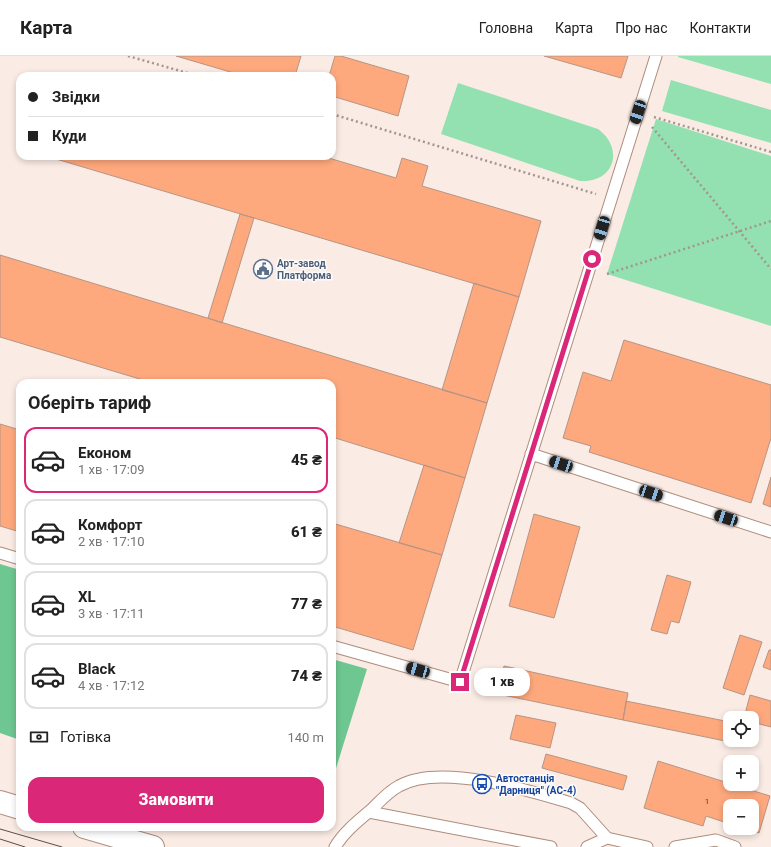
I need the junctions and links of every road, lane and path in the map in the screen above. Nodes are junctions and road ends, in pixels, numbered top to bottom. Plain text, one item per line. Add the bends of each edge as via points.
1 (128, 56) edge
2 (656, 56) edge
3 (184, 72) edge
4 (638, 112) junction
5 (336, 115) edge
6 (771, 152) edge
7 (611, 198) junction
8 (771, 221) edge
9 (739, 232) junction
10 (771, 269) edge
11 (607, 274) dead end
12 (531, 454) junction
13 (771, 532) edge
14 (0, 553) edge
15 (16, 558) edge
16 (336, 647) edge
17 (0, 802) edge
18 (16, 807) edge
19 (369, 812) junction
20 (98, 831) edge
21 (607, 838) junction
22 (153, 847) edge
23 (335, 847) edge
24 (551, 847) edge
25 (587, 847) edge
26 (647, 847) edge
27 (675, 847) edge
28 (735, 847) edge

1 - 3 path
2 - 4 lane
4 - 6 path
4 - 7 lane
4 - 9 path
5 - 7 path
7 - 12 lane
8 - 9 path
9 - 10 path
9 - 11 path
12 - 13 lane
12 - 16 lane via 460,682
14 - 15 lane
17 - 18 street
19 - 21 lane via 398,786 425,778 447,776 479,780 571,803 580,808
19 - 23 lane via 346,832
19 - 24 lane
20 - 22 street
21 - 25 lane
21 - 26 lane
27 - 28 lane via 716,840

